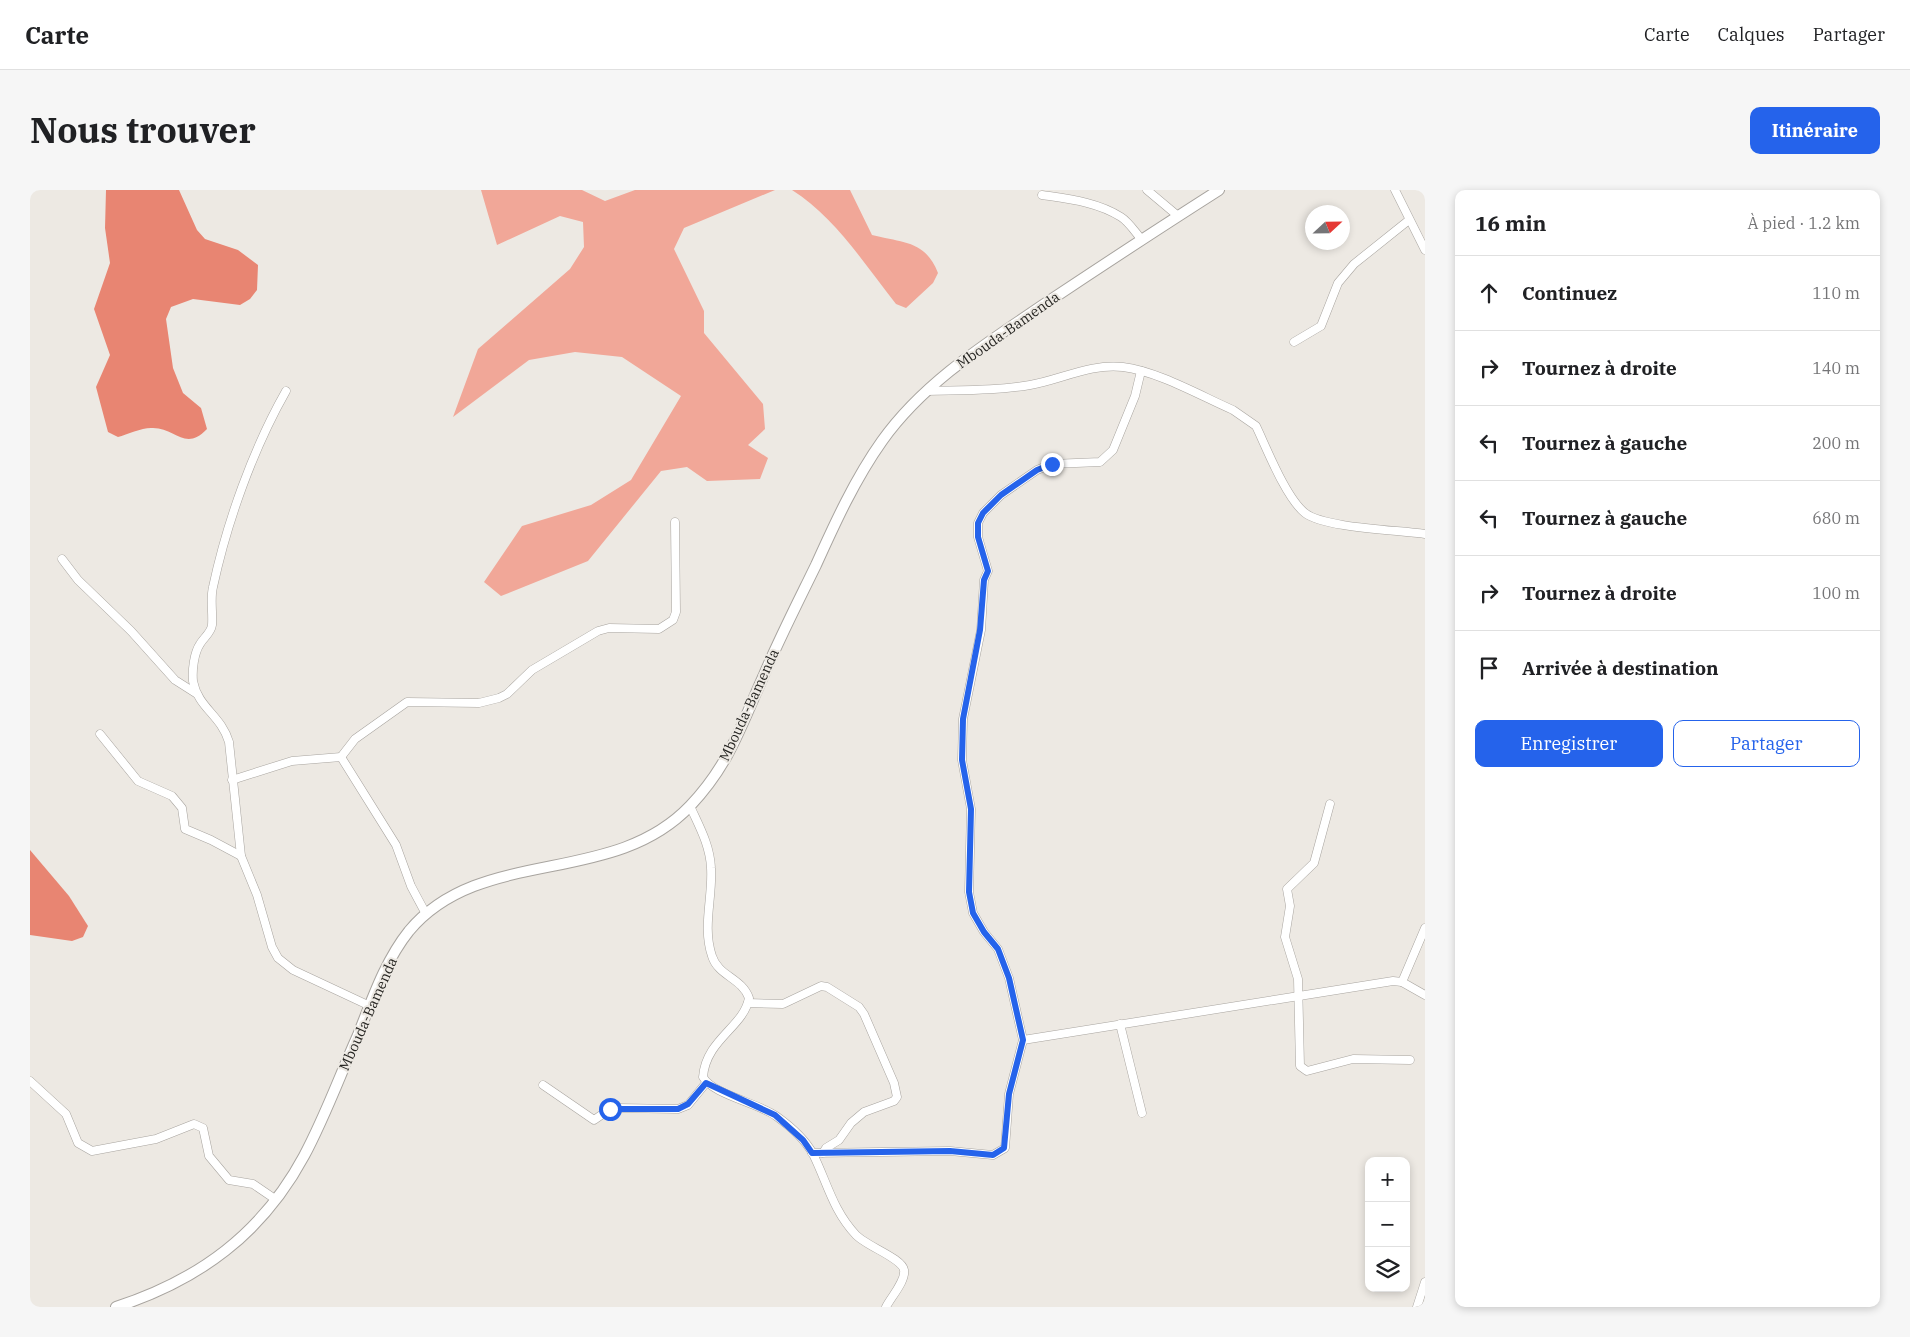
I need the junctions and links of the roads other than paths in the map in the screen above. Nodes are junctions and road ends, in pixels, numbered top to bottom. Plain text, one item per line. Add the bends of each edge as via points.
1 (1147, 190) edge
2 (1219, 190) edge
3 (1395, 190) edge
4 (1042, 195) dead end
5 (1178, 216) junction
6 (1409, 220) junction
7 (1142, 240) junction
8 (1425, 250) edge
9 (1294, 342) dead end
10 (1141, 371) junction
11 (286, 391) dead end
12 (927, 391) junction
13 (674, 522) dead end
14 (1425, 534) edge
15 (62, 559) dead end
16 (197, 694) junction
17 (100, 734) dead end
18 (341, 757) junction
19 (232, 780) junction
20 (1330, 804) dead end
21 (690, 806) junction
22 (241, 856) junction
23 (426, 914) junction
24 (1425, 928) edge
25 (1402, 982) junction
26 (1425, 995) edge
27 (1298, 997) junction
28 (748, 1004) junction
29 (370, 1006) junction
30 (1120, 1024) junction
31 (1023, 1040) junction
32 (1410, 1060) dead end
33 (30, 1081) edge
34 (706, 1083) junction
35 (543, 1085) dead end
36 (1142, 1113) dead end
37 (812, 1153) junction
38 (823, 1153) junction
39 (275, 1199) junction
40 (1425, 1282) edge
41 (116, 1307) edge
42 (886, 1307) edge
43 (1417, 1307) edge

1 - 5 street
2 - 5 highway, Mbouda-Bamenda
3 - 6 street
4 - 7 street via 1104,209 1122,218
5 - 7 highway, Mbouda-Bamenda
6 - 8 street
6 - 9 street via 1354,264 1338,283 1321,326
7 - 12 highway, Mbouda-Bamenda via 975,351
10 - 12 street via 1098,367 1030,385 988,390
10 - 14 street via 1246,417 1256,426 1297,504 1313,518 1336,525
10 - 31 street via 1135,396 1107,458 1100,462 1052,464 1037,470 1001,495 978,523 978,537 988,571 963,719 962,760 971,809 969,892 973,913 998,949 1009,978
11 - 16 street via 267,424 240,496 213,586 212,626 197,651 193,678
12 - 21 highway, Mbouda-Bamenda via 882,440 851,492 731,751
13 - 18 street via 676,612 668,625 659,629 609,628 598,631 532,670 507,694 498,698 479,703 407,702 356,739
15 - 16 street via 78,580 131,631 175,680
16 - 19 street via 226,730
17 - 22 street via 138,781 172,796 182,808 184,829
18 - 19 street via 292,761
18 - 23 street via 396,846
19 - 22 street
20 - 27 street via 1314,863 1287,889 1290,906 1285,937 1297,969
21 - 23 highway, Mbouda-Bamenda via 671,823 623,849 596,858 490,879 455,894
21 - 28 street via 703,833 710,862 708,944 720,971 747,992
22 - 29 street via 278,958 293,970
23 - 29 highway, Mbouda-Bamenda via 407,934 385,970
24 - 25 street
25 - 26 street
25 - 27 street
27 - 30 street
27 - 32 street via 1299,1059 1303,1070 1353,1059
28 - 34 street via 709,1052 704,1066
28 - 38 street via 783,1004 821,986 859,1007 864,1014 897,1097 864,1112 851,1123 840,1140
29 - 39 highway, Mbouda-Bamenda via 319,1127 302,1160
30 - 31 street
30 - 36 street
31 - 38 street via 1009,1094 1006,1142 998,1154 950,1151
33 - 39 street via 66,1114 78,1143 92,1151 156,1139 194,1124 203,1128 209,1156 229,1180 253,1184
34 - 35 street via 688,1104 678,1109 617,1108 594,1120
34 - 37 street via 775,1115 803,1140
37 - 38 street
37 - 42 street via 847,1225 867,1244 902,1265 904,1277
39 - 41 highway, Mbouda-Bamenda via 233,1245 202,1269 163,1289
40 - 43 street

